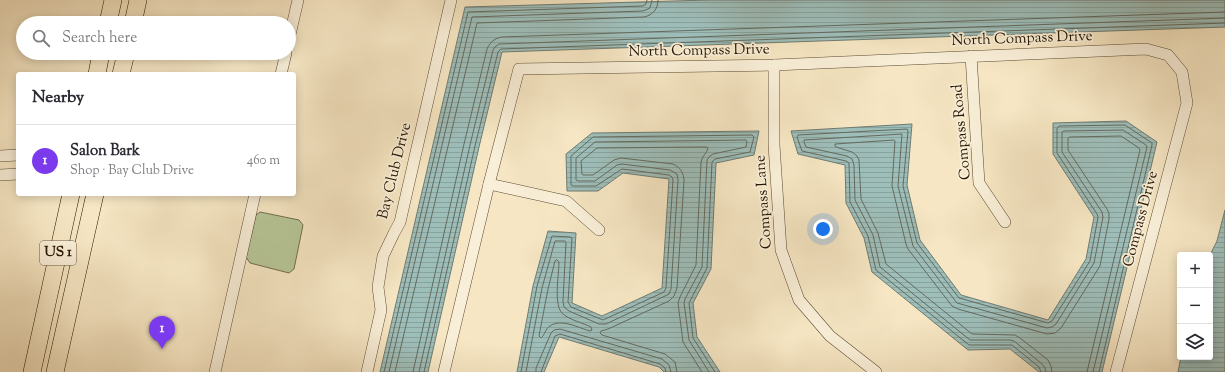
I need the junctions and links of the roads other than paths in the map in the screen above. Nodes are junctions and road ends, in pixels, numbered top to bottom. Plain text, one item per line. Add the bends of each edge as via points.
1 (113, 0) edge
2 (138, 0) edge
3 (298, 0) edge
4 (451, 0) edge
5 (110, 16) edge
6 (135, 16) edge
7 (294, 16) edge
8 (971, 56) junction
9 (100, 60) edge
10 (124, 60) edge
11 (284, 60) edge
12 (774, 65) junction
13 (97, 72) edge
14 (121, 72) edge
15 (281, 72) edge
16 (1182, 72) joint
17 (16, 155) edge
18 (0, 156) edge
19 (16, 174) edge
20 (0, 175) edge
21 (489, 184) junction
22 (71, 196) edge
23 (95, 196) edge
24 (255, 196) edge
25 (1005, 222) dead end
26 (599, 230) dead end
27 (37, 348) junction
28 (32, 372) edge
29 (42, 372) edge
30 (56, 372) edge
31 (215, 372) edge
32 (367, 372) edge
33 (444, 372) edge
34 (876, 372) edge
35 (1116, 372) edge

1 - 5 main road
2 - 6 main road
3 - 7 street
4 - 32 street, Bay Club Drive via 400,222 383,256 378,287 380,310
8 - 12 street, North Compass Drive
8 - 16 street, North Compass Drive via 1146,49 1168,55
8 - 25 street, Compass Road via 979,183
9 - 13 main road
10 - 14 main road
11 - 15 street
12 - 21 street, North Compass Drive via 519,68
12 - 34 street, Compass Lane via 774,145 781,250 799,300 830,336
16 - 35 street, Compass Drive via 1187,103
17 - 18 street
19 - 20 street
21 - 26 street via 566,201
21 - 33 street, North Compass Drive
22 - 27 main road, US 1
23 - 30 main road, US 1
24 - 31 street
27 - 28 main road, US 1
27 - 29 main road

